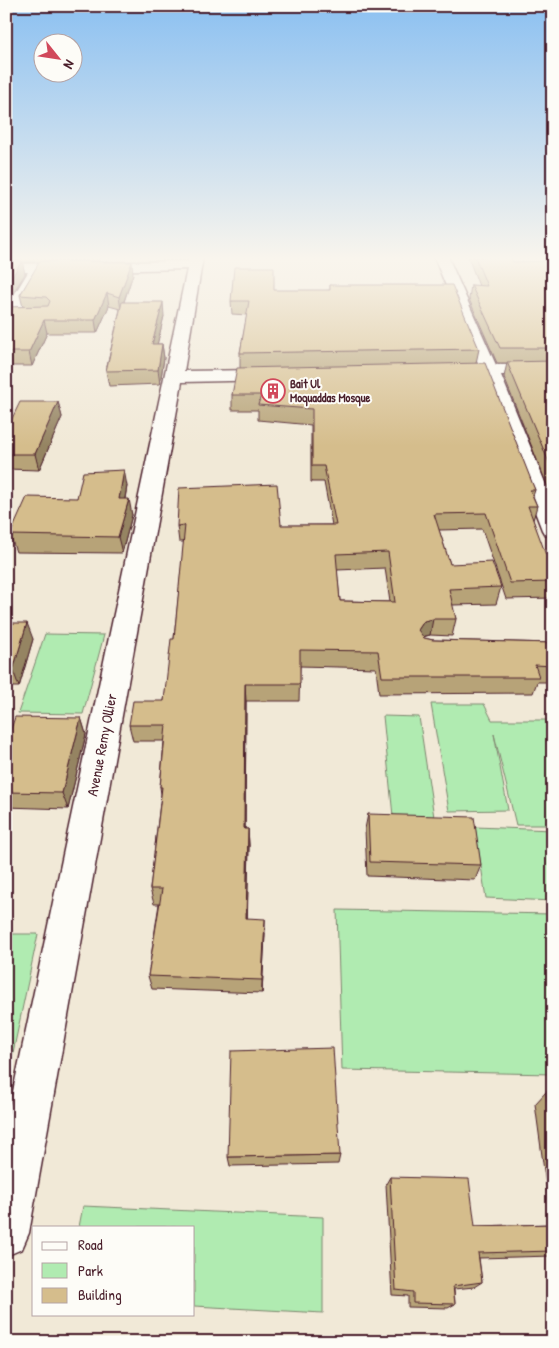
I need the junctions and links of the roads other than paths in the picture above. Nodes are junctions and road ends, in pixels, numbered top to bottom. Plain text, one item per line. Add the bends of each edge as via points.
1 (184, 320) edge
2 (468, 320) edge
3 (553, 369) edge
4 (490, 370) junction
5 (430, 372) edge
6 (292, 374) edge
7 (174, 377) junction
8 (553, 530) edge
9 (6, 1233) edge

1 - 7 street, Avenue Remy Ollier
2 - 4 street
3 - 4 street
4 - 5 street
4 - 8 street
6 - 7 street
7 - 9 street, Avenue Remy Ollier

